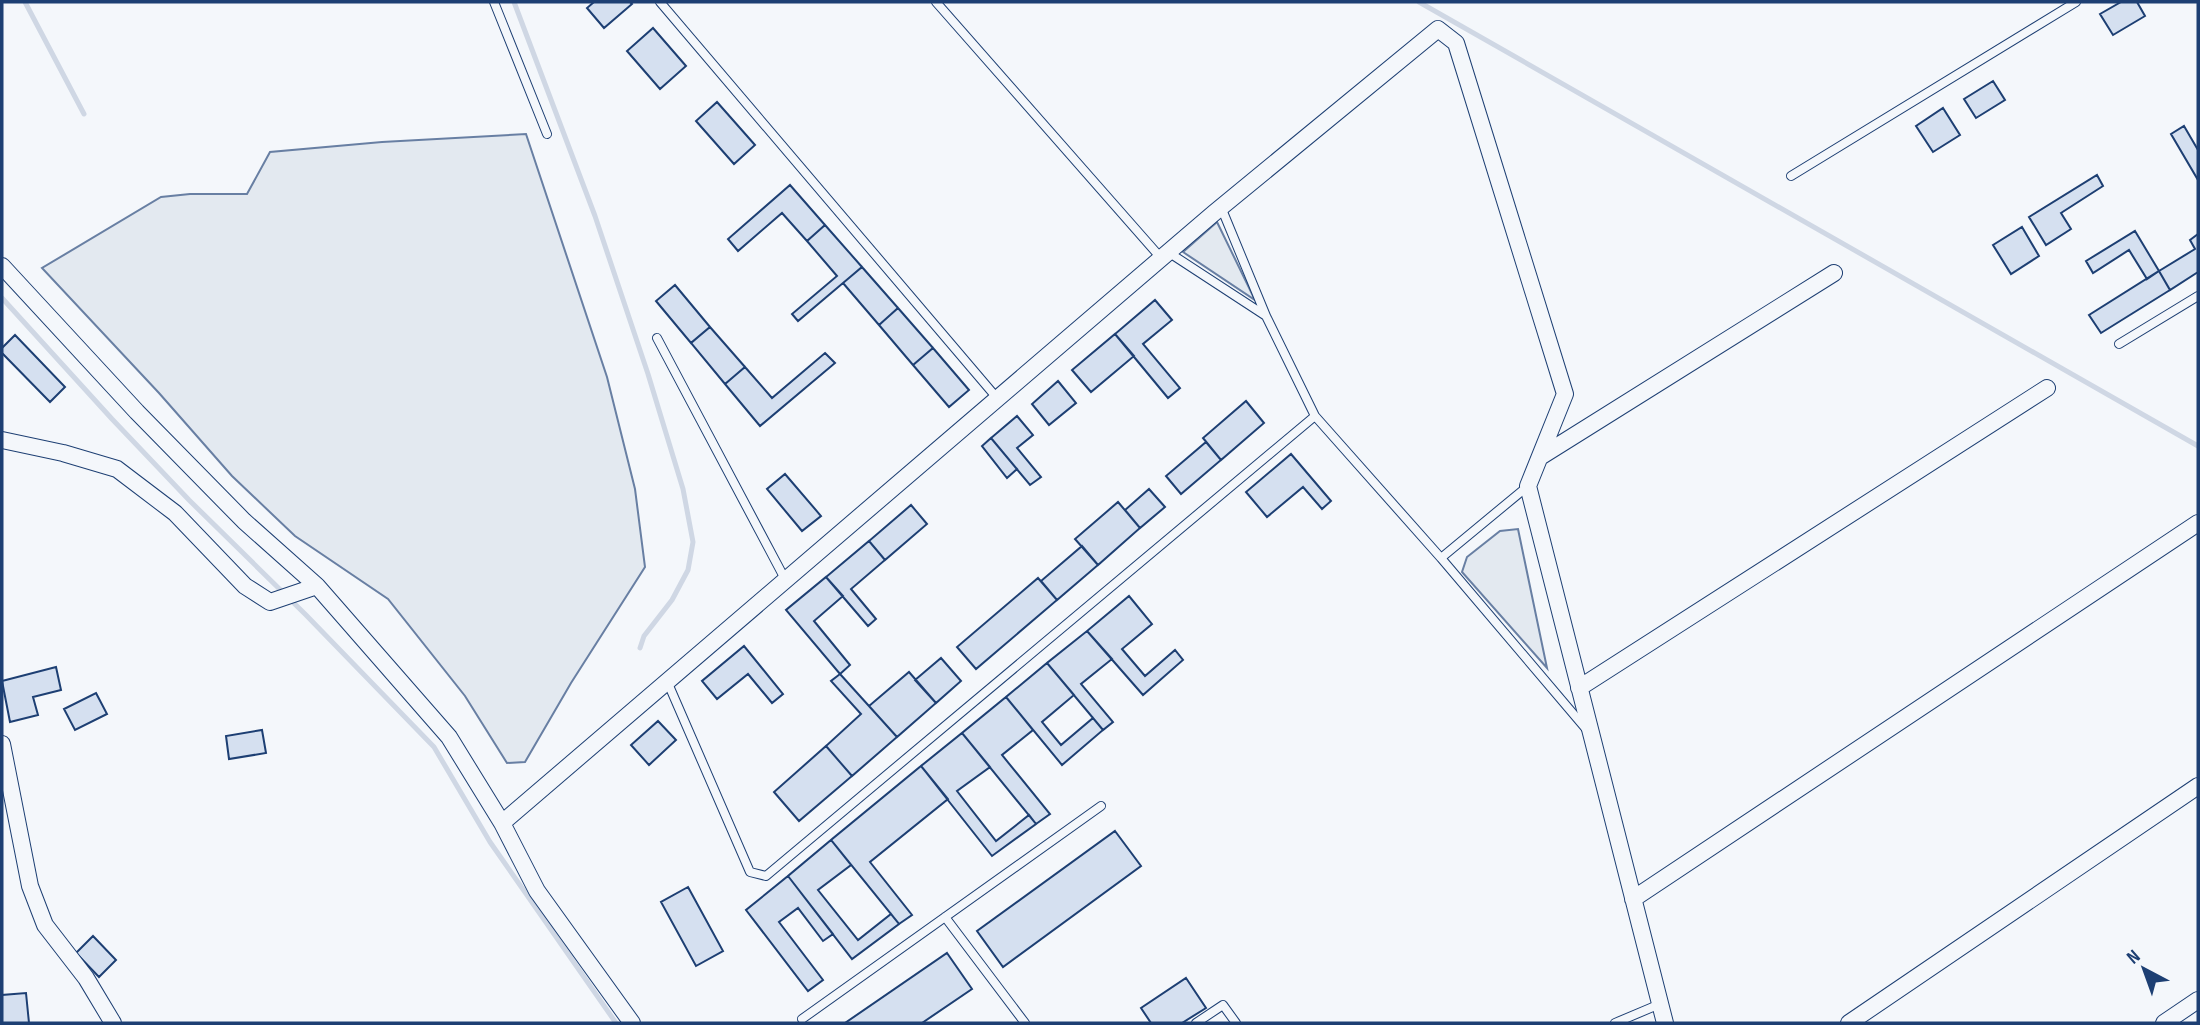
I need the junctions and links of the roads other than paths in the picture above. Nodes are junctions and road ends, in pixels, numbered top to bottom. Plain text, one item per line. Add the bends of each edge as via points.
1 (494, 2) edge
2 (660, 2) edge
3 (936, 2) edge
4 (2076, 2) edge
5 (547, 134) dead end
6 (1791, 176) dead end
7 (1222, 207) junction
8 (1165, 255) junction
9 (2, 267) edge
10 (1835, 273) dead end
11 (2198, 296) edge
12 (1266, 317) junction
13 (657, 338) dead end
14 (2119, 344) dead end
15 (2047, 388) dead end
16 (997, 398) junction
17 (1315, 416) junction
18 (2, 440) edge
19 (1540, 457) junction
20 (1528, 486) junction
21 (2198, 523) edge
22 (1441, 558) junction
23 (785, 579) junction
24 (317, 586) junction
25 (667, 681) junction
26 (1579, 688) junction
27 (1591, 735) junction
28 (2, 744) edge
29 (2198, 786) edge
30 (1101, 806) dead end
31 (502, 823) junction
32 (1633, 899) junction
33 (945, 917) junction
34 (2198, 1000) edge
35 (1660, 1004) junction
36 (802, 1019) dead end
37 (113, 1023) edge
38 (632, 1023) edge
39 (1025, 1023) edge
40 (1196, 1023) edge
41 (1236, 1023) edge
42 (1615, 1023) edge
43 (1665, 1023) edge
44 (1849, 1023) edge
45 (2164, 1023) edge

1 - 5 lane
2 - 16 lane
3 - 8 lane
4 - 6 lane
7 - 8 street
7 - 12 lane
7 - 19 street via 1438,29 1456,43 1565,394
8 - 12 lane
8 - 16 street
9 - 24 street via 205,482
10 - 19 street
11 - 14 lane
12 - 17 lane
13 - 23 lane
15 - 26 street
16 - 23 street
17 - 22 lane
17 - 25 lane via 766,876 750,872
18 - 24 street via 117,469 176,513 245,586 270,602
19 - 20 street
20 - 22 lane
20 - 26 street
21 - 32 street
22 - 27 lane
23 - 25 street
24 - 31 street via 449,737
25 - 31 street
26 - 27 street
27 - 32 street
28 - 37 street via 30,886 45,925
29 - 44 street
30 - 33 lane
31 - 38 street via 537,891
32 - 35 street
33 - 36 lane
33 - 39 lane
34 - 45 street
35 - 42 lane
35 - 43 street
40 - 41 lane via 1223,1005

